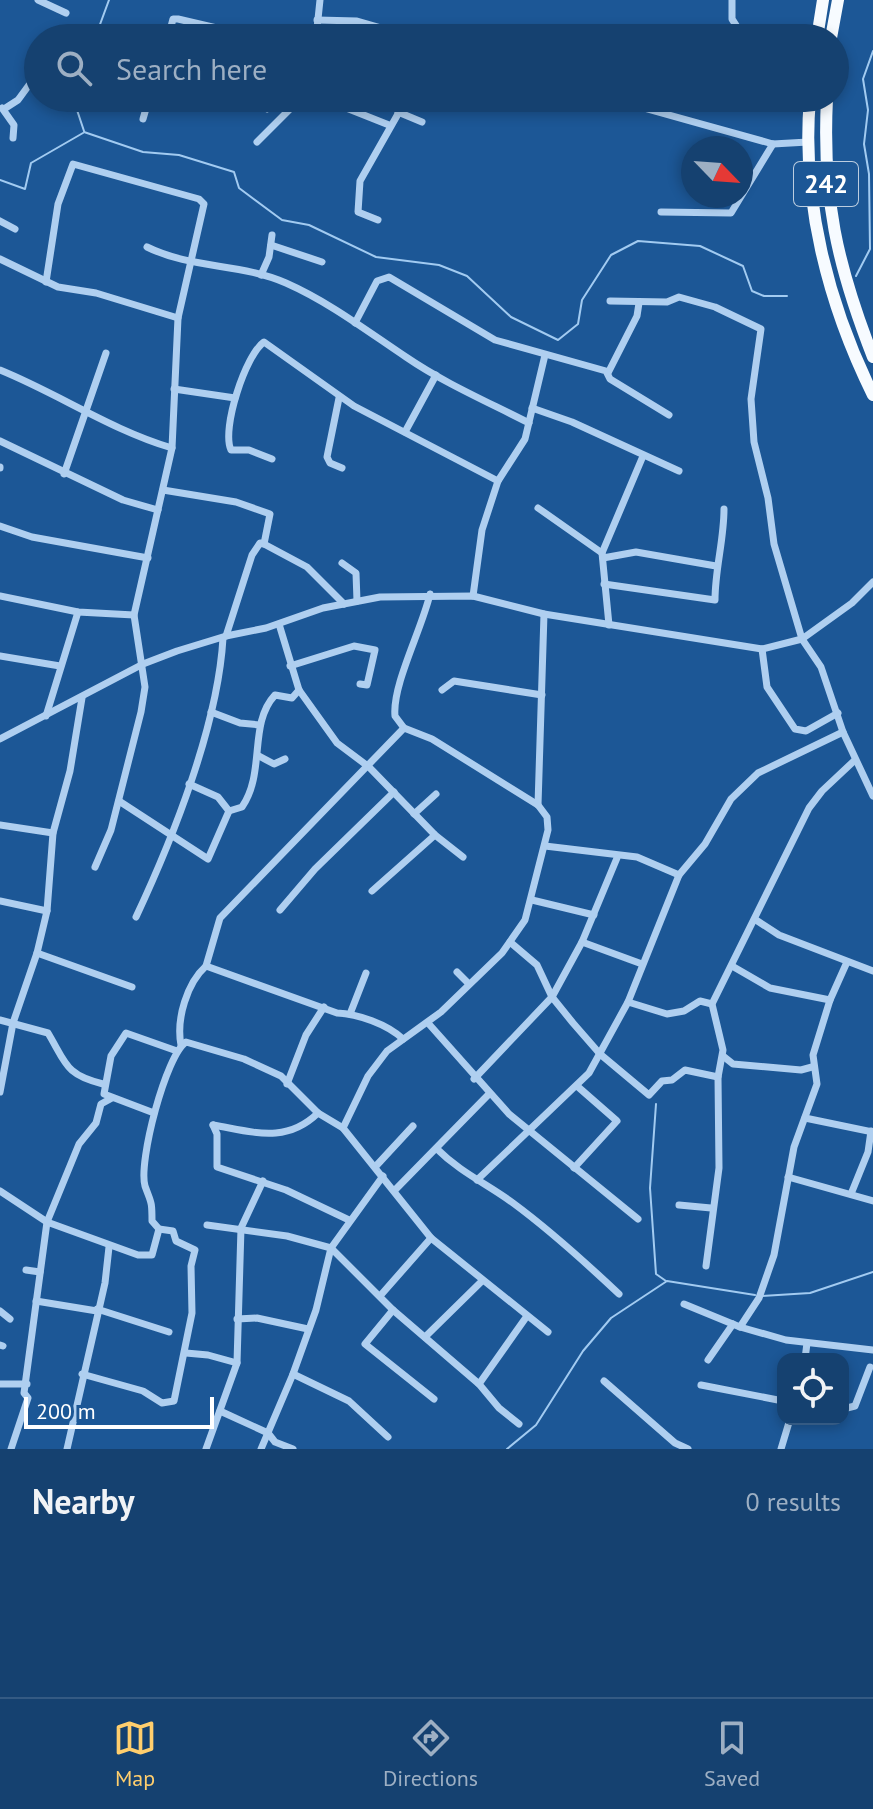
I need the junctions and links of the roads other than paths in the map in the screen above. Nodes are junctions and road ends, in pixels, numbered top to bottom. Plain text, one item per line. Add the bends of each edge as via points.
1 (38, 0) edge
2 (320, 0) edge
3 (732, 0) edge
4 (823, 0) edge
5 (838, 0) edge
6 (66, 13) dead end
7 (317, 20) junction
8 (172, 24) edge
9 (198, 24) edge
10 (317, 24) edge
11 (367, 24) edge
12 (735, 24) edge
13 (819, 24) edge
14 (834, 24) edge
15 (24, 92) edge
16 (2, 108) edge
17 (145, 112) edge
18 (286, 112) edge
19 (356, 112) edge
20 (398, 112) joint
21 (658, 112) edge
22 (809, 112) edge
23 (827, 112) edge
24 (143, 119) dead end
25 (422, 122) dead end
26 (389, 125) junction
27 (13, 138) dead end
28 (257, 142) dead end
29 (808, 142) junction
30 (773, 144) junction
31 (661, 212) dead end
32 (378, 220) dead end
33 (0, 221) edge
34 (15, 229) dead end
35 (147, 247) dead end
36 (0, 259) edge
37 (193, 260) junction
38 (322, 262) dead end
39 (261, 275) junction
40 (46, 282) junction
41 (610, 301) dead end
42 (639, 303) junction
43 (178, 318) junction
44 (355, 323) junction
45 (106, 353) dead end
46 (545, 355) junction
47 (873, 357) edge
48 (0, 370) edge
49 (608, 373) junction
50 (436, 375) junction
51 (174, 389) junction
52 (873, 395) edge
53 (235, 398) junction
54 (339, 398) junction
55 (532, 408) junction
56 (85, 412) junction
57 (669, 415) dead end
58 (529, 423) junction
59 (405, 432) junction
60 (0, 441) edge
61 (172, 448) junction
62 (643, 456) junction
63 (272, 459) dead end
64 (342, 468) dead end
65 (679, 471) dead end
66 (64, 474) junction
67 (498, 481) junction
68 (163, 490) junction
69 (538, 508) dead end
70 (724, 509) dead end
71 (158, 510) junction
72 (0, 526) edge
73 (264, 544) junction
74 (602, 556) junction
75 (148, 558) junction
76 (342, 563) dead end
77 (716, 566) junction
78 (873, 582) edge
79 (604, 584) junction
80 (430, 594) junction
81 (0, 596) edge
82 (473, 596) junction
83 (357, 601) junction
84 (344, 604) junction
85 (78, 612) junction
86 (544, 614) junction
87 (134, 615) junction
88 (279, 624) junction
89 (609, 625) junction
90 (224, 637) junction
91 (802, 639) junction
92 (762, 649) junction
93 (0, 656) edge
94 (143, 664) junction
95 (60, 666) junction
96 (290, 666) junction
97 (360, 684) dead end
98 (299, 690) junction
99 (442, 690) dead end
100 (542, 695) junction
101 (82, 698) junction
102 (211, 712) junction
103 (838, 713) junction
104 (46, 716) junction
105 (260, 725) junction
106 (404, 728) junction
107 (843, 732) junction
108 (0, 739) edge
109 (259, 756) junction
110 (285, 759) dead end
111 (855, 760) junction
112 (369, 767) junction
113 (189, 784) junction
114 (394, 792) junction
115 (436, 794) dead end
116 (873, 796) edge
117 (119, 801) junction
118 (538, 805) junction
119 (229, 811) junction
120 (414, 814) junction
121 (0, 825) edge
122 (53, 833) junction
123 (170, 833) junction
124 (435, 835) junction
125 (545, 846) junction
126 (463, 857) dead end
127 (617, 858) junction
128 (95, 867) dead end
129 (679, 875) junction
130 (372, 891) dead end
131 (532, 900) junction
132 (0, 901) edge
133 (280, 910) dead end
134 (47, 911) junction
135 (594, 915) junction
136 (136, 917) dead end
137 (756, 920) junction
138 (510, 942) junction
139 (582, 942) junction
140 (37, 953) junction
141 (847, 962) junction
142 (642, 964) junction
143 (206, 966) junction
144 (732, 966) junction
145 (873, 971) edge
146 (457, 972) dead end
147 (366, 973) dead end
148 (468, 983) junction
149 (132, 987) dead end
150 (552, 997) junction
151 (830, 1000) junction
152 (628, 1002) junction
153 (712, 1004) junction
154 (324, 1007) junction
155 (350, 1014) junction
156 (0, 1020) edge
157 (13, 1023) junction
158 (428, 1023) junction
159 (403, 1039) junction
160 (179, 1048) junction
161 (600, 1054) junction
162 (723, 1056) junction
163 (812, 1067) junction
164 (718, 1077) junction
165 (474, 1079) junction
166 (103, 1084) junction
167 (287, 1084) junction
168 (577, 1086) junction
169 (0, 1092) edge
170 (488, 1095) junction
171 (112, 1098) junction
172 (154, 1113) junction
173 (318, 1113) junction
174 (805, 1118) junction
175 (413, 1126) dead end
176 (343, 1128) junction
177 (528, 1130) junction
178 (872, 1131) edge
179 (437, 1149) junction
180 (376, 1166) junction
181 (574, 1168) junction
182 (383, 1176) junction
183 (788, 1177) junction
184 (477, 1180) junction
185 (263, 1181) junction
186 (395, 1190) junction
187 (0, 1191) edge
188 (851, 1194) junction
189 (873, 1201) edge
190 (679, 1205) dead end
191 (711, 1208) junction
192 (638, 1219) dead end
193 (349, 1220) junction
194 (47, 1222) junction
195 (207, 1225) dead end
196 (241, 1228) junction
197 (159, 1229) junction
198 (431, 1238) junction
199 (109, 1247) junction
200 (331, 1248) junction
201 (706, 1266) dead end
202 (26, 1270) dead end
203 (40, 1272) junction
204 (482, 1281) junction
205 (619, 1294) dead end
206 (380, 1296) junction
207 (36, 1301) junction
208 (684, 1304) dead end
209 (97, 1310) junction
210 (393, 1310) junction
211 (0, 1311) edge
212 (527, 1316) junction
213 (10, 1319) dead end
214 (237, 1319) junction
215 (736, 1325) junction
216 (308, 1329) junction
217 (169, 1332) dead end
218 (548, 1332) dead end
219 (425, 1337) junction
220 (807, 1343) junction
221 (873, 1349) edge
222 (186, 1353) junction
223 (806, 1353) edge
224 (708, 1360) dead end
225 (237, 1363) junction
226 (871, 1368) edge
227 (82, 1374) junction
228 (293, 1374) junction
229 (604, 1381) dead end
230 (0, 1384) edge
231 (27, 1384) junction
232 (479, 1384) junction
233 (701, 1385) dead end
234 (434, 1399) dead end
235 (777, 1401) edge
236 (849, 1408) edge
237 (220, 1411) junction
238 (519, 1424) dead end
239 (788, 1425) edge
240 (268, 1433) junction
241 (388, 1437) dead end
242 (672, 1446) edge
243 (11, 1449) edge
244 (67, 1449) edge
245 (206, 1449) edge
246 (261, 1449) edge
247 (293, 1449) edge
248 (688, 1449) edge
249 (781, 1449) edge

1 - 6 street
2 - 7 street
3 - 12 street
4 - 13 main road
5 - 14 main road
7 - 10 street
7 - 11 street
8 - 9 street via 178,19
15 - 16 street
16 - 27 street via 14,125
17 - 24 street
18 - 28 street
19 - 26 street
20 - 25 street
20 - 26 street
21 - 30 street
22 - 29 main road
23 - 47 main road, 242 via 826,183 842,269
26 - 32 street via 360,181 358,212
29 - 30 street
29 - 52 main road via 824,262
30 - 31 street via 731,213
33 - 34 street
35 - 37 street via 172,260
36 - 40 street
37 - 39 street
37 - 40 street via 205,211 199,199 73,164 58,204
37 - 43 street
38 - 39 street via 271,240
39 - 44 street via 307,293
40 - 43 street
41 - 42 street
42 - 49 street
42 - 91 street via 679,297 761,329 751,399 754,442 774,544
43 - 51 street
44 - 46 street via 377,281 389,277 495,340
44 - 50 street
45 - 56 street
46 - 49 street
46 - 55 street
48 - 56 street via 52,391
49 - 57 street
50 - 58 street
50 - 59 street
51 - 53 street
51 - 61 street
53 - 54 street via 264,342
53 - 63 street via 228,428 231,450
54 - 59 street
54 - 64 street via 327,457
55 - 58 street
55 - 62 street
56 - 61 street via 115,429
56 - 66 street
58 - 67 street via 517,454
59 - 67 street
60 - 66 street
61 - 68 street
62 - 65 street
62 - 74 street
66 - 71 street
67 - 82 street via 482,530
68 - 71 street
68 - 73 street via 268,512
69 - 74 street
70 - 77 street via 724,539
71 - 75 street
72 - 75 street
73 - 84 street via 307,567
73 - 90 street via 252,555
74 - 77 street via 636,552
74 - 79 street
75 - 87 street
76 - 83 street via 356,573
77 - 79 street via 715,600
78 - 91 street
79 - 89 street
80 - 82 street
80 - 83 street
80 - 106 street via 394,706
81 - 85 street
82 - 86 street
83 - 84 street
84 - 88 street
85 - 87 street
85 - 95 street
86 - 89 street
86 - 100 street
87 - 94 street
88 - 90 street
88 - 96 street
89 - 92 street
90 - 94 street
90 - 102 street
91 - 92 street
91 - 103 street via 821,667
92 - 103 street via 767,687 795,729 806,731
93 - 95 street
94 - 101 street
94 - 117 street via 141,712
95 - 104 street
96 - 97 street via 354,646 375,650 367,685
96 - 98 street
98 - 105 street via 292,698 273,696
98 - 112 street via 337,743
99 - 100 street via 454,681
100 - 118 street
101 - 104 street
101 - 122 street
102 - 105 street
102 - 113 street
103 - 107 street
104 - 108 street
105 - 109 street
106 - 112 street
106 - 118 street via 432,739
107 - 111 street
107 - 129 street via 793,754 744,785
109 - 110 street via 274,764
109 - 119 street via 254,789 242,807
111 - 116 street
111 - 137 street via 809,808
112 - 114 street
112 - 143 street via 220,918
113 - 119 street via 218,797
113 - 123 street
114 - 120 street
114 - 133 street
115 - 120 street
117 - 123 street
117 - 128 street
118 - 125 street via 548,823
119 - 123 street via 208,859
120 - 124 street
121 - 122 street
122 - 134 street
123 - 136 street
124 - 126 street
124 - 130 street
125 - 127 street
125 - 131 street
127 - 129 street via 637,857
127 - 135 street
129 - 142 street
131 - 135 street
131 - 138 street
132 - 134 street
134 - 140 street
135 - 139 street
137 - 141 street
137 - 144 street
138 - 148 street
138 - 150 street via 537,965
139 - 142 street
139 - 150 street
140 - 149 street
140 - 157 street
141 - 145 street
141 - 151 street
142 - 152 street
143 - 154 street
143 - 160 street via 192,979
144 - 151 street via 770,988
144 - 153 street
146 - 148 street
147 - 155 street
148 - 158 street
150 - 161 street
150 - 165 street
151 - 163 street
152 - 153 street via 667,1014 700,1001
152 - 161 street
153 - 162 street
154 - 155 street
154 - 167 street via 306,1035
155 - 159 street
156 - 157 street
157 - 166 street via 48,1033 54,1051 81,1079
157 - 169 street
158 - 159 street
158 - 165 street
159 - 176 street via 368,1076
160 - 166 street via 126,1033 111,1056
160 - 167 street via 191,1041 244,1059
160 - 172 street
161 - 164 street via 649,1095 662,1081 685,1070
161 - 168 street
162 - 163 street via 733,1064
162 - 164 street
163 - 174 street via 817,1084
164 - 191 street via 719,1168
165 - 170 street
166 - 171 street via 104,1094
167 - 173 street
168 - 177 street
168 - 181 street via 617,1121
170 - 177 street
170 - 179 street
171 - 172 street
171 - 194 street via 101,1104 96,1123 79,1144
172 - 197 street via 145,1187 152,1197 152,1221
173 - 176 street
173 - 185 street via 297,1131 260,1133 213,1125 217,1167
174 - 178 street
174 - 183 street
175 - 180 street
176 - 180 street
177 - 181 street
177 - 184 street
178 - 188 street
179 - 184 street
179 - 186 street
180 - 182 street
181 - 192 street
182 - 186 street
182 - 193 street
183 - 188 street
183 - 215 street via 774,1255 760,1294
184 - 205 street via 532,1218
185 - 193 street
185 - 196 street
186 - 198 street
187 - 194 street
188 - 189 street
190 - 191 street
191 - 201 street
193 - 200 street
194 - 199 street
194 - 203 street
195 - 196 street
196 - 200 street
196 - 214 street
197 - 199 street via 152,1255
197 - 222 street via 173,1231 176,1241 195,1250
198 - 204 street
198 - 206 street
199 - 209 street
200 - 206 street
200 - 216 street
202 - 203 street
203 - 207 street
204 - 212 street
204 - 219 street
206 - 210 street
207 - 209 street
207 - 231 street
208 - 215 street
209 - 217 street
209 - 227 street
210 - 219 street
210 - 234 street via 365,1344
211 - 213 street
212 - 218 street
212 - 232 street
214 - 216 street
214 - 225 street
215 - 220 street
215 - 224 street
216 - 228 street
219 - 232 street
220 - 221 street
220 - 223 street
221 - 226 street
222 - 225 street
222 - 227 street via 169,1405 143,1391
225 - 237 street
226 - 236 street via 855,1406
227 - 244 street
228 - 240 street
228 - 241 street via 349,1401
229 - 242 street
230 - 231 street
231 - 243 street via 28,1398
232 - 238 street
233 - 235 street
237 - 240 street
237 - 245 street
239 - 249 street
240 - 246 street
240 - 247 street
242 - 248 street

